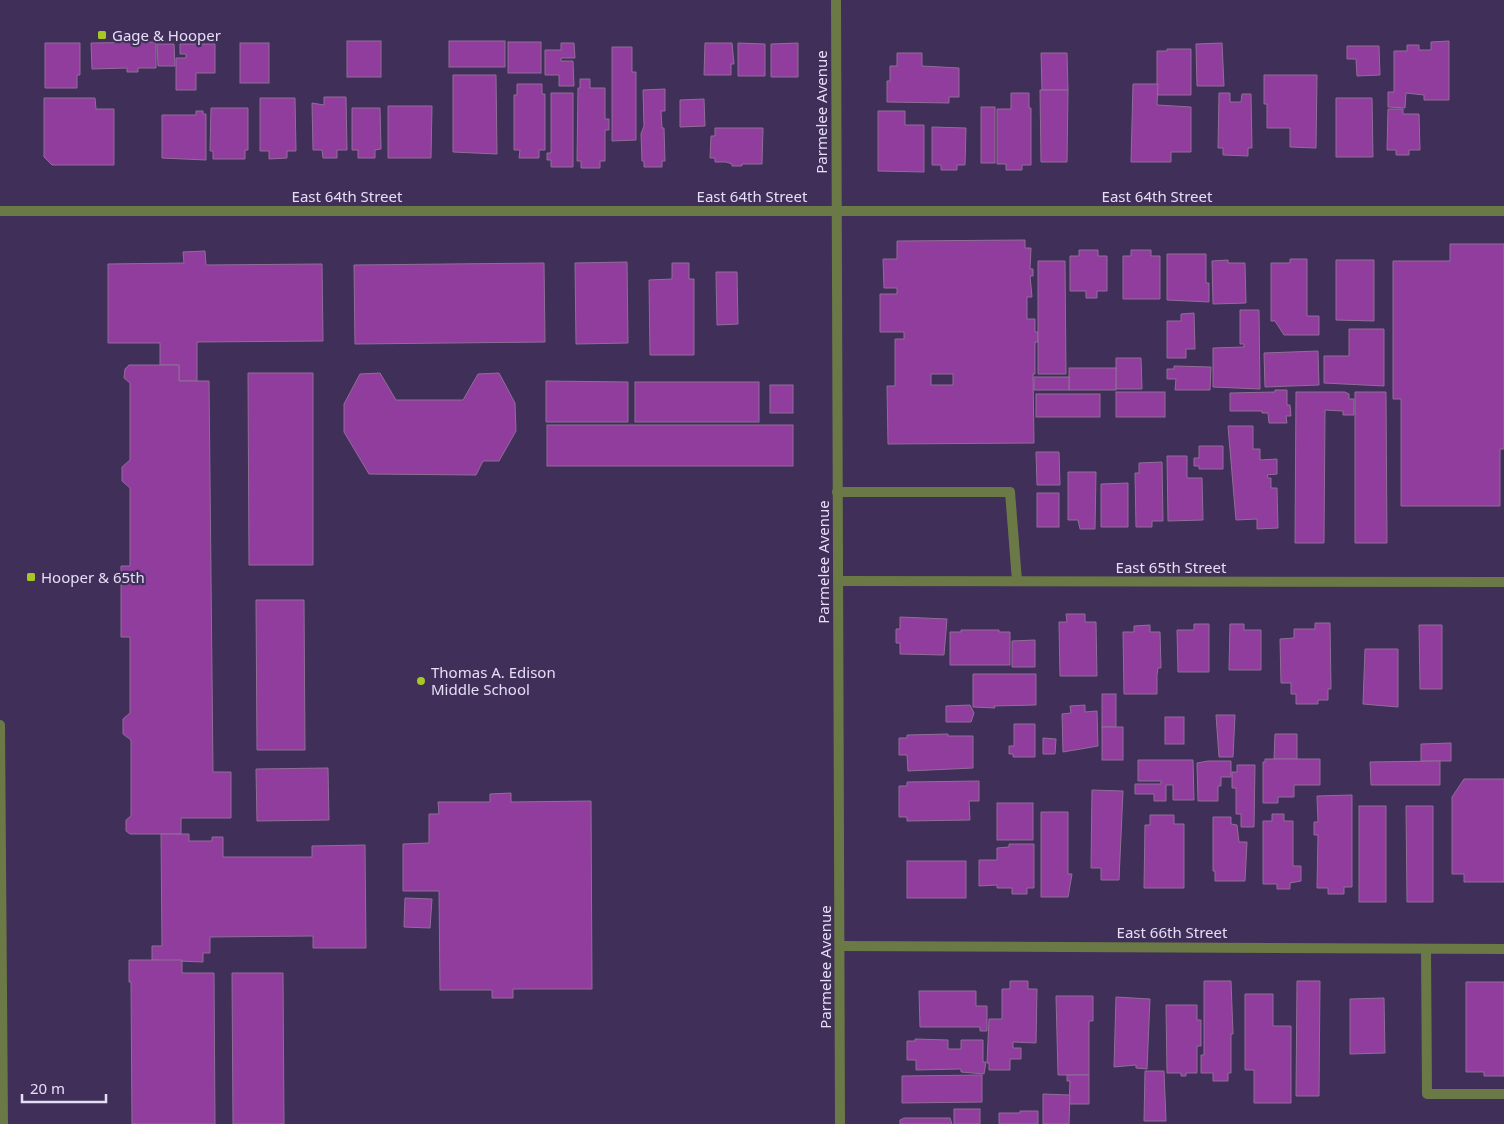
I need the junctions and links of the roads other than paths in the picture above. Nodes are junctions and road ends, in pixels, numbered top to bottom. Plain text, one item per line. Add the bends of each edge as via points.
1 (836, 0) edge
2 (836, 211) junction
3 (1504, 211) edge
4 (0, 212) edge
5 (838, 492) junction
6 (838, 581) junction
7 (1017, 582) junction
8 (1504, 582) edge
9 (0, 725) edge
10 (840, 946) junction
11 (1426, 949) junction
12 (1504, 949) edge
13 (1, 953) edge
14 (1504, 1094) edge
15 (3, 1124) edge
16 (840, 1124) edge

1 - 2 street, Parmelee Avenue
2 - 3 street, East 64th Street
2 - 4 street, East 64th Street
2 - 5 street, Parmelee Avenue
5 - 6 street, Parmelee Avenue
5 - 7 street via 1010,492
6 - 7 street, East 65th Street
6 - 10 street, Parmelee Avenue
7 - 8 street, East 65th Street
9 - 13 street
10 - 11 street, East 66th Street
10 - 16 street, Parmelee Avenue
11 - 12 street, East 66th Street
11 - 14 street via 1427,1094
13 - 15 street

